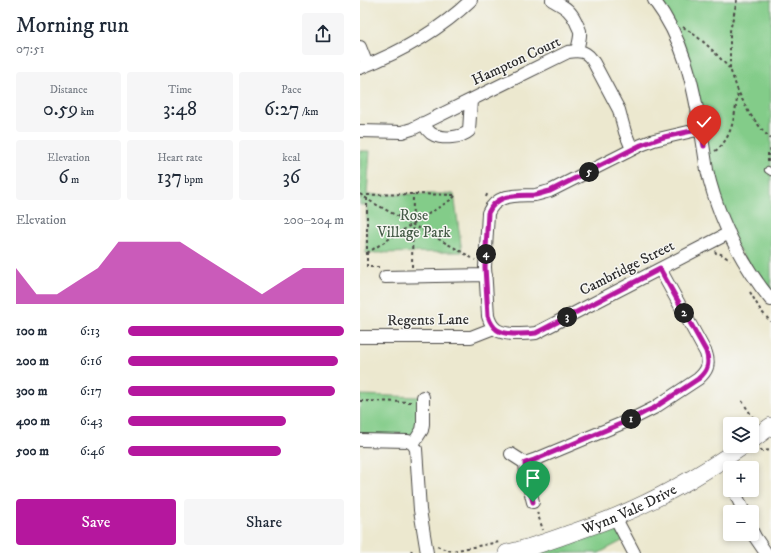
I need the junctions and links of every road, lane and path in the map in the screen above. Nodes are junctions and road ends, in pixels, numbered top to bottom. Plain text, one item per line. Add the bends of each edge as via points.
1 (471, 0) edge
2 (552, 0) edge
3 (654, 0) edge
4 (737, 0) edge
5 (668, 22) junction
6 (360, 47) edge
7 (577, 51) junction
8 (364, 66) edge
9 (730, 69) junction
10 (738, 91) junction
11 (471, 100) junction
12 (423, 124) junction
13 (701, 129) junction
14 (360, 131) edge
15 (771, 139) edge
16 (632, 149) junction
17 (771, 149) edge
18 (705, 158) junction
19 (769, 170) edge
20 (360, 194) edge
21 (413, 194) junction
22 (367, 200) junction
23 (412, 224) junction
24 (729, 233) junction
25 (715, 251) dead end
26 (462, 252) dead end
27 (366, 253) junction
28 (412, 259) dead end
29 (731, 260) dead end
30 (660, 269) junction
31 (383, 273) joint
32 (486, 275) junction
33 (747, 287) dead end
34 (771, 300) edge
35 (771, 322) edge
36 (494, 328) junction
37 (360, 337) edge
38 (360, 400) edge
39 (423, 400) joint
40 (742, 401) dead end
41 (753, 417) edge
42 (771, 426) edge
43 (759, 435) edge
44 (360, 440) edge
45 (413, 444) junction
46 (733, 453) edge
47 (511, 454) dead end
48 (525, 463) junction
49 (737, 497) dead end
50 (533, 502) joint
51 (741, 505) edge
52 (615, 517) junction
53 (543, 530) dead end
54 (757, 541) edge
55 (437, 546) dead end
56 (505, 547) edge
57 (412, 549) dead end
58 (411, 553) edge
59 (426, 553) edge
60 (634, 553) edge
61 (766, 553) edge

1 - 8 street via 427,35 391,55
2 - 7 street via 566,7 580,31
3 - 5 street
4 - 9 path via 730,31
5 - 9 path via 680,25 693,33
5 - 13 street via 678,40 689,71
6 - 8 street
7 - 11 street, Hampton Court via 568,52
7 - 16 street, Hampton Court via 583,52 594,62 619,110
9 - 10 path
10 - 15 path via 749,113
10 - 18 path via 733,122 726,138 720,148
11 - 12 street, Hampton Court
11 - 12 street, Hampton Court via 470,126 465,135 440,137 433,135
12 - 14 street, Hampton Court via 402,132
13 - 16 street via 654,140
13 - 18 street
16 - 32 street via 550,191 537,195 502,198 491,206 488,213
17 - 19 path via 768,153
18 - 24 street via 714,196
20 - 22 path
21 - 22 path via 367,196
21 - 23 path
21 - 23 path via 456,195
22 - 23 path
22 - 27 path
23 - 26 path
23 - 27 path
23 - 28 path
24 - 30 street, Cambridge Street
24 - 34 street
25 - 29 path
27 - 31 path via 367,267 381,268
30 - 36 street, Cambridge Street via 536,333 503,333
30 - 48 street via 706,353 707,367 703,374 654,408
31 - 32 street
32 - 36 street via 488,316
33 - 35 path via 761,311
36 - 37 street, Regents Lane via 471,337
38 - 39 path
39 - 45 street via 422,430
40 - 41 path
42 - 43 main road
44 - 45 street via 400,440
45 - 59 street via 416,449
46 - 52 main road, Wynn Vale Drive via 689,480
47 - 48 street
48 - 50 street
49 - 51 street
50 - 53 path
52 - 56 main road, Wynn Vale Drive via 545,542
52 - 60 street
54 - 61 street
55 - 56 path via 452,551
57 - 58 path

